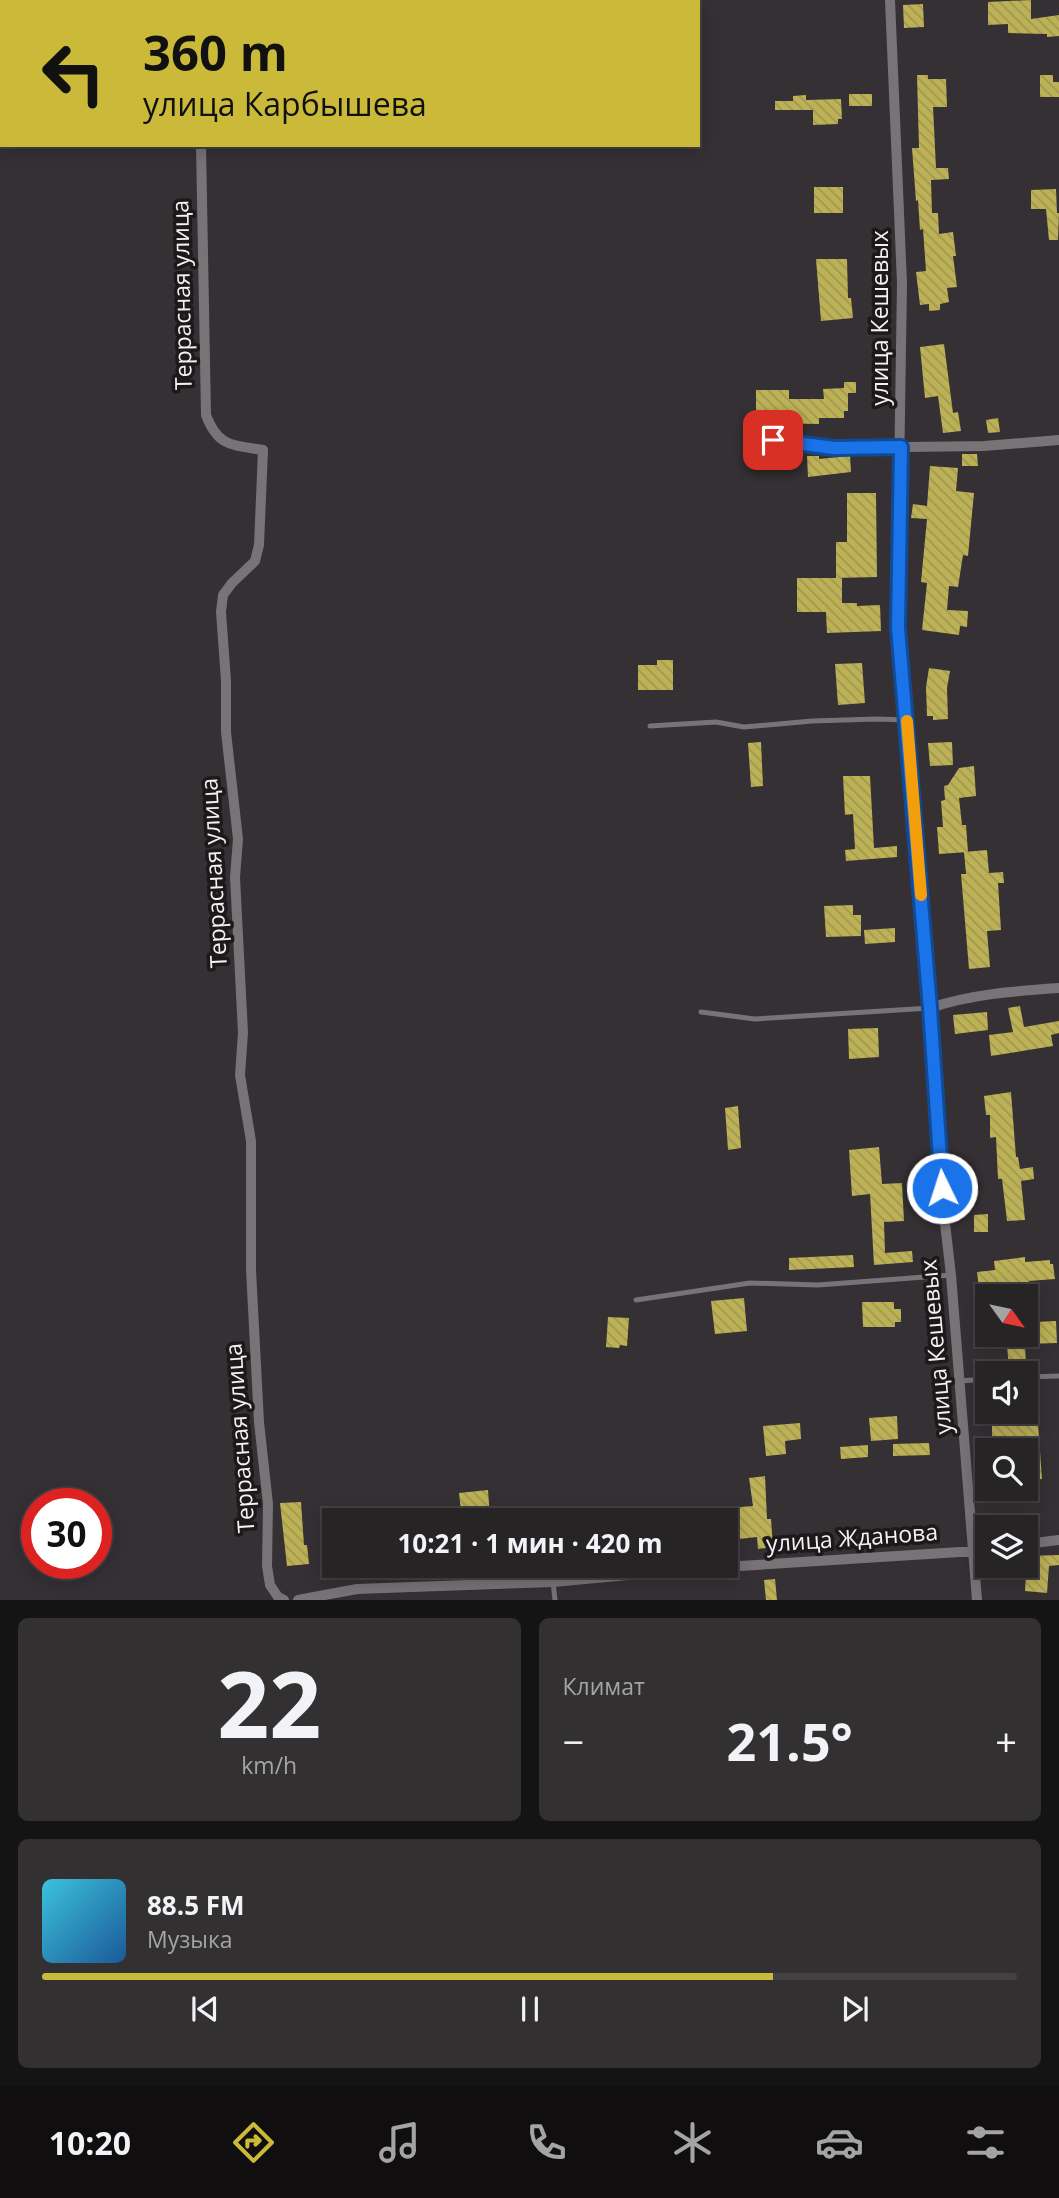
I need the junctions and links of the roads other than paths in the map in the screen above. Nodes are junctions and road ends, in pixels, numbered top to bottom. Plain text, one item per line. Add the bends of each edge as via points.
1 (890, 0) edge
2 (201, 147) edge
3 (773, 440) dead end
4 (1059, 440) edge
5 (901, 447) junction
6 (907, 720) junction
7 (650, 726) dead end
8 (1059, 988) edge
9 (930, 1008) junction
10 (701, 1012) dead end
11 (951, 1275) junction
12 (636, 1300) dead end
13 (1059, 1376) edge
14 (1038, 1377) edge
15 (975, 1380) edge
16 (960, 1381) junction
17 (1059, 1541) edge
18 (1038, 1543) edge
19 (973, 1552) junction
20 (553, 1582) junction
21 (284, 1600) edge
22 (298, 1600) edge
23 (555, 1600) edge
24 (976, 1600) edge

1 - 5 street, улица Кешевых via 902,283
2 - 21 street, Террасная улица via 206,415 225,444 263,450 256,561 223,595 221,612 226,732 238,839 240,1075 251,1141 251,1270 268,1504 267,1566 270,1585
3 - 5 street via 834,448
4 - 5 street
5 - 6 street, улица Кешевых via 897,608
6 - 7 lane
6 - 9 street, улица Кешевых
8 - 9 street via 964,998
9 - 10 lane via 755,1019
9 - 11 street, улица Кешевых
11 - 12 lane via 818,1285 750,1283
11 - 16 street, улица Кешевых
13 - 14 lane
15 - 16 lane
16 - 19 street, улица Кешевых
17 - 18 street
19 - 20 street, улица Жданова
19 - 24 street, улица Кешевых
20 - 22 street via 357,1589
20 - 23 lane

